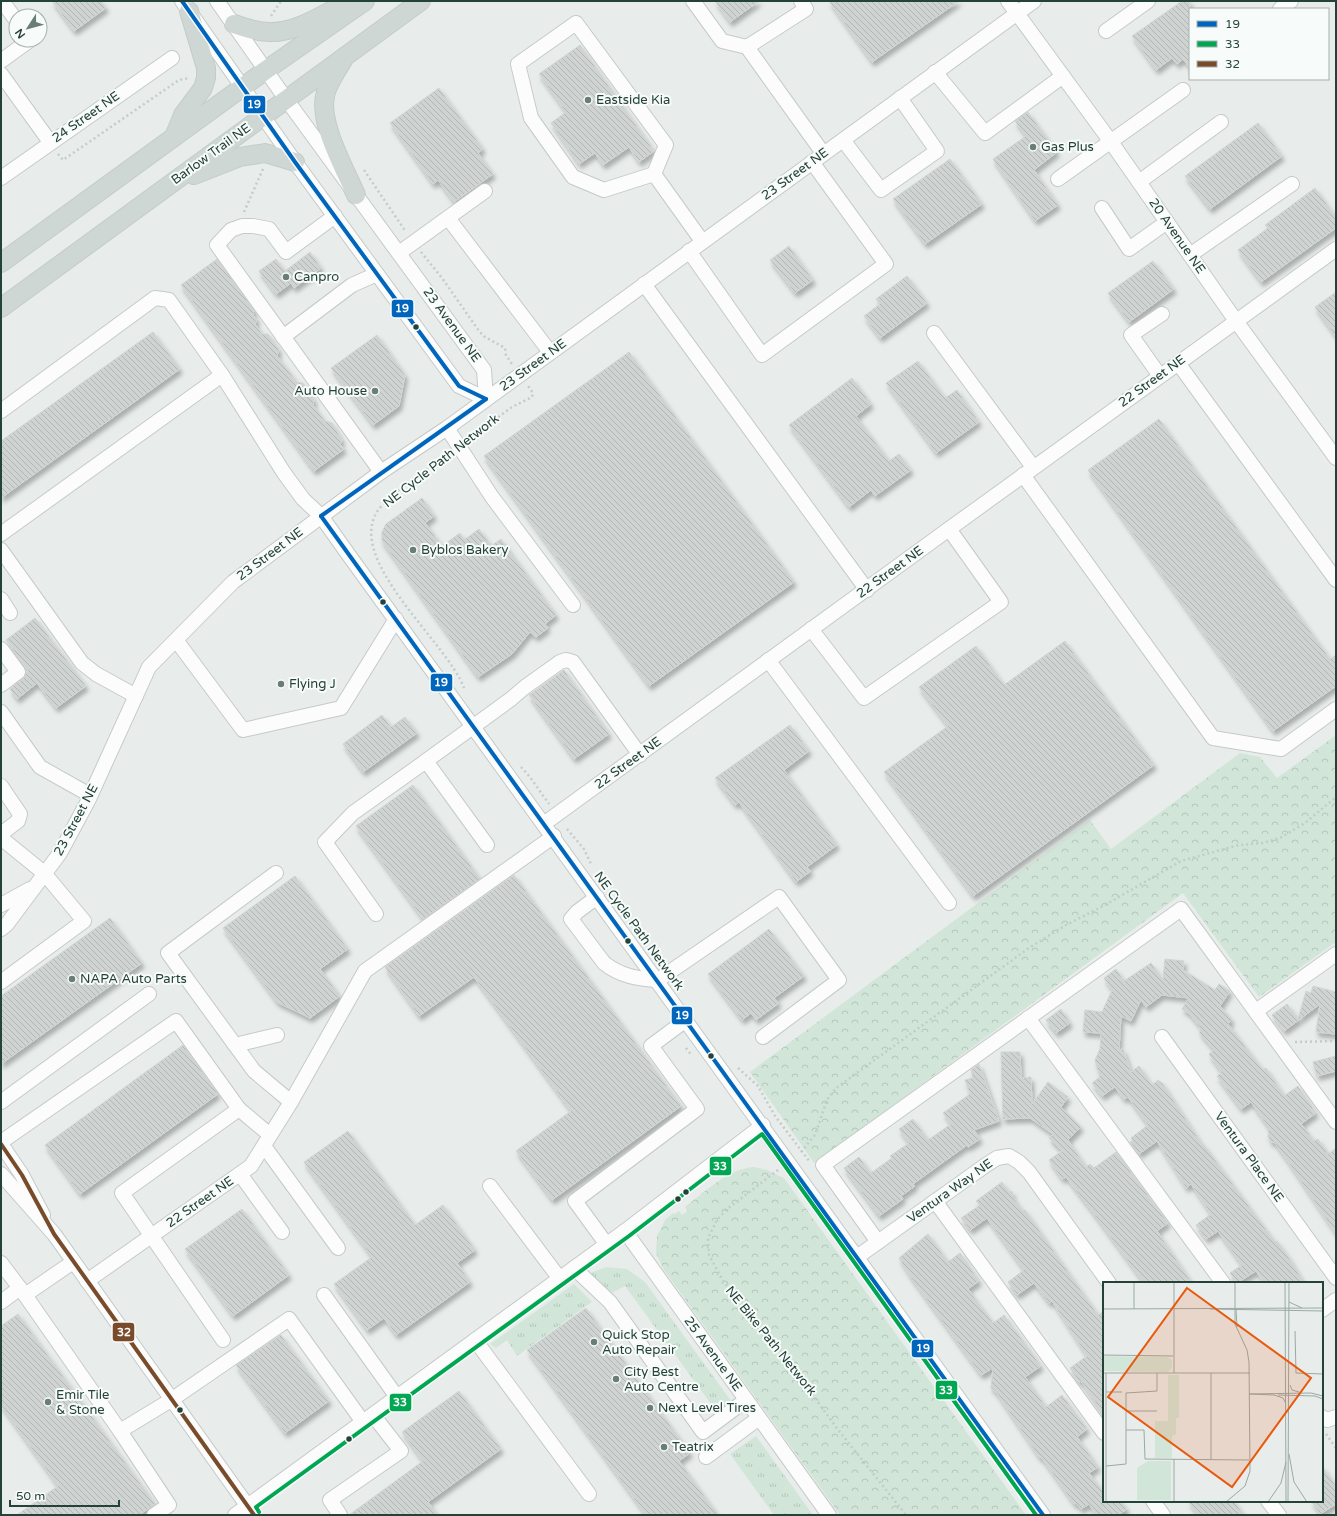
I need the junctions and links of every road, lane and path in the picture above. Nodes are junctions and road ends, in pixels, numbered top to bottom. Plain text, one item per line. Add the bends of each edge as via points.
1 (2, 1) edge
2 (217, 1) edge
3 (281, 1) edge
4 (350, 1) edge
5 (365, 1) edge
6 (421, 1) edge
7 (693, 1) edge
8 (801, 1) edge
9 (1008, 1) edge
10 (1034, 1) edge
11 (1148, 1) edge
12 (1291, 1) edge
13 (186, 6) edge
14 (1281, 8) edge
15 (8, 9) edge
16 (1018, 14) junction
17 (267, 21) dead end
18 (234, 24) junction
19 (1106, 31) dead end
20 (747, 47) junction
21 (19, 48) edge
22 (346, 55) junction
23 (172, 58) dead end
24 (1, 61) edge
25 (266, 70) junction
26 (935, 72) junction
27 (1, 74) edge
28 (1063, 76) junction
29 (196, 77) dead end
30 (243, 87) junction
31 (1183, 90) dead end
32 (900, 98) junction
33 (286, 99) junction
34 (263, 116) junction
35 (1221, 122) dead end
36 (174, 137) junction
37 (842, 140) junction
38 (50, 142) junction
39 (1111, 142) junction
40 (823, 154) junction
41 (295, 162) junction
42 (812, 162) junction
43 (264, 167) dead end
44 (654, 174) junction
45 (1, 178) edge
46 (1058, 179) dead end
47 (1139, 182) junction
48 (171, 183) junction
49 (1292, 184) dead end
50 (486, 191) dead end
51 (356, 194) junction
52 (1102, 208) dead end
53 (335, 216) junction
54 (448, 218) junction
55 (1167, 222) junction
56 (242, 226) junction
57 (702, 241) junction
58 (1336, 249) edge
59 (689, 251) junction
60 (399, 253) junction
61 (1190, 255) junction
62 (1, 262) edge
63 (378, 274) junction
64 (644, 284) junction
65 (1, 308) edge
66 (1162, 314) dead end
67 (1236, 321) junction
68 (934, 333) dead end
69 (283, 338) junction
70 (550, 352) junction
71 (1178, 363) junction
72 (222, 375) junction
73 (1160, 376) junction
74 (530, 390) dead end
75 (486, 399) junction
76 (1, 411) edge
77 (447, 428) junction
78 (459, 445) junction
79 (1336, 458) edge
80 (1028, 471) junction
81 (381, 472) junction
82 (321, 516) junction
83 (949, 528) junction
84 (1, 534) edge
85 (1, 550) edge
86 (1336, 580) edge
87 (867, 590) junction
88 (1, 599) edge
89 (573, 605) dead end
90 (10, 613) dead end
91 (396, 619) junction
92 (811, 629) junction
93 (176, 640) junction
94 (1, 649) edge
95 (768, 660) junction
96 (1, 685) edge
97 (468, 694) dead end
98 (136, 696) junction
99 (1336, 709) edge
100 (1, 712) edge
101 (474, 726) junction
102 (640, 755) junction
103 (426, 761) junction
104 (520, 766) dead end
105 (1, 786) edge
106 (536, 786) dead end
107 (90, 795) junction
108 (1336, 796) edge
109 (545, 824) junction
110 (1, 834) edge
111 (554, 836) junction
112 (1, 838) edge
113 (578, 844) dead end
114 (487, 845) dead end
115 (592, 866) dead end
116 (44, 873) junction
117 (276, 873) dead end
118 (34, 887) junction
119 (597, 897) junction
120 (949, 903) dead end
121 (1, 905) edge
122 (376, 914) dead end
123 (1, 929) edge
124 (1336, 954) edge
125 (658, 980) junction
126 (1, 982) edge
127 (149, 994) dead end
128 (1256, 1011) junction
129 (1028, 1018) junction
130 (686, 1020) junction
131 (277, 1035) dead end
132 (763, 1037) dead end
133 (1162, 1037) dead end
134 (1336, 1041) edge
135 (1280, 1044) junction
136 (235, 1045) junction
137 (737, 1067) dead end
138 (1, 1102) edge
139 (291, 1102) junction
140 (239, 1109) junction
141 (1336, 1122) edge
142 (763, 1125) junction
143 (267, 1141) junction
144 (1, 1143) edge
145 (776, 1171) dead end
146 (1, 1174) edge
147 (240, 1174) junction
148 (490, 1186) dead end
149 (935, 1201) junction
150 (625, 1231) junction
151 (282, 1232) dead end
152 (54, 1234) junction
153 (152, 1236) junction
154 (878, 1242) junction
155 (607, 1245) junction
156 (338, 1248) dead end
157 (857, 1257) junction
158 (1, 1262) edge
159 (73, 1262) junction
160 (574, 1268) junction
161 (1336, 1278) edge
162 (560, 1279) junction
163 (86, 1281) junction
164 (1108, 1282) edge
165 (1222, 1282) edge
166 (23, 1291) junction
167 (324, 1295) dead end
168 (1336, 1300) edge
169 (1, 1302) edge
170 (1323, 1309) edge
171 (223, 1340) dead end
172 (475, 1340) junction
173 (398, 1397) junction
174 (171, 1400) junction
175 (746, 1400) junction
176 (1336, 1417) edge
177 (368, 1418) junction
178 (759, 1418) junction
179 (1323, 1418) edge
180 (120, 1432) junction
181 (1103, 1432) edge
182 (706, 1457) dead end
183 (589, 1494) dead end
184 (1154, 1502) edge
185 (1269, 1502) edge
186 (251, 1510) edge
187 (154, 1515) edge
188 (235, 1515) edge
189 (340, 1515) edge
190 (829, 1515) edge
191 (906, 1515) edge
192 (1043, 1515) edge
193 (1164, 1515) edge
194 (1279, 1515) edge

1 - 15 street
2 - 18 street, 23 Avenue NE
3 - 17 path
4 - 18 main road via 292,29 278,32 258,31
5 - 25 main road
6 - 22 main road, Barlow Trail NE
7 - 20 street via 722,41
8 - 20 street via 806,9
9 - 16 street, 20 Avenue NE
10 - 16 street, 23 Street NE
11 - 19 street
12 - 14 street
13 - 30 street
13 - 36 main road via 206,68 206,78 203,88 183,115
16 - 26 street, 23 Street NE
16 - 28 street, 20 Avenue NE
18 - 25 street, 23 Avenue NE
20 - 40 street
21 - 24 street
22 - 33 main road, Barlow Trail NE
22 - 51 main road via 325,94 323,106 328,128
23 - 38 street, 24 Street NE
25 - 30 main road
25 - 33 street, 23 Avenue NE
26 - 28 street via 985,133
26 - 32 street, 23 Street NE
27 - 38 street
28 - 39 street, 20 Avenue NE
29 - 38 path via 179,80 63,160
30 - 34 street
30 - 36 main road
31 - 39 street
32 - 37 street, 23 Street NE
32 - 37 street via 937,151 881,190
33 - 34 main road, Barlow Trail NE
33 - 51 street, 23 Avenue NE
34 - 41 street
34 - 48 main road, Barlow Trail NE
35 - 47 street
36 - 62 main road
37 - 40 street, 23 Street NE
38 - 45 street, 24 Street NE
39 - 46 street
39 - 47 street, 20 Avenue NE
40 - 42 street, 23 Street NE
41 - 48 main road via 265,153 240,157
41 - 53 street
42 - 57 street, 23 Street NE
42 - 59 street via 886,264 762,355
43 - 56 path via 242,218
44 - 44 street via 604,190 573,176 531,118 518,64 576,22 666,145
44 - 57 street
47 - 55 street, 20 Avenue NE
48 - 65 main road, Barlow Trail NE
49 - 61 street
50 - 54 street
51 - 60 street, 23 Avenue NE
52 - 55 street via 1129,249
53 - 56 street via 286,252 269,229 261,226
53 - 63 street
54 - 60 street
54 - 70 street
55 - 61 street, 20 Avenue NE
56 - 69 street via 231,230 217,245
57 - 59 street, 23 Street NE
58 - 67 street, 22 Street NE
59 - 64 street, 23 Street NE
60 - 75 street, 23 Avenue NE via 484,370
61 - 67 street, 20 Avenue NE
63 - 69 street via 352,285
63 - 75 street via 459,386
64 - 70 street, 23 Street NE
64 - 87 street
66 - 73 street via 1131,335
67 - 71 street, 22 Street NE
67 - 79 street, 20 Avenue NE
68 - 80 street
69 - 81 street
70 - 75 street, 23 Street NE
71 - 73 street, 22 Street NE
71 - 86 street
72 - 76 street via 169,300 155,298
72 - 82 street via 284,473 303,499
72 - 84 street
73 - 80 street, 22 Street NE
74 - 78 path, NE Cycle Path Network via 533,393 529,399 512,407
75 - 77 street, 23 Street NE
77 - 78 street
77 - 81 street, 23 Street NE
78 - 89 street via 492,497
78 - 97 path, NE Cycle Path Network via 380,508 374,518 372,540 375,554 389,581 451,662
80 - 83 street, 22 Street NE
80 - 99 street via 1214,738 1281,749
81 - 82 street, 23 Street NE
82 - 91 street
82 - 93 street, 23 Street NE via 233,582
83 - 87 street, 22 Street NE
83 - 92 street via 1001,602 864,698
85 - 98 street via 82,663 96,674
87 - 92 street, 22 Street NE
88 - 90 street
91 - 93 street via 341,708 243,730
91 - 101 street
92 - 95 street, 22 Street NE
93 - 98 street, 23 Street NE via 149,667
94 - 96 street via 18,672
95 - 102 street, 22 Street NE
95 - 120 street
98 - 107 street, 23 Street NE
100 - 107 street via 40,768
101 - 102 street via 525,686 566,660 573,662
101 - 103 street
101 - 109 street
102 - 109 street, 22 Street NE
103 - 114 street
103 - 122 street via 353,813 325,842
104 - 106 path
105 - 110 street via 20,814 18,821
107 - 116 street, 23 Street NE via 60,853
108 - 137 path via 1305,823 1280,838 1263,843 1239,845 1181,861 1029,948 836,1088 827,1100 815,1135 801,1152 775,1116 758,1086
109 - 111 street
111 - 119 street
111 - 139 street, 22 Street NE via 365,971
112 - 116 street
113 - 115 path, NE Cycle Path Network via 584,849
116 - 118 street, 23 Street NE
116 - 126 street via 84,921
117 - 136 street via 168,953
118 - 121 street, 23 Street NE
118 - 123 street, 23 Street NE
119 - 125 street
119 - 125 street via 571,919 610,968 636,978
124 - 128 street
125 - 130 street
125 - 132 street via 779,897 839,980
127 - 138 street
128 - 129 street via 1181,909
128 - 135 street
129 - 154 street via 823,1165
129 - 165 street
130 - 142 street
130 - 155 street via 651,1046 697,1109 575,1201
131 - 136 street
133 - 161 street, Ventura Place NE
134 - 135 path
135 - 141 street
136 - 139 street via 254,1071
139 - 143 street, 22 Street NE
140 - 143 street
140 - 144 street via 176,1021
140 - 153 street via 122,1193
142 - 150 street
142 - 157 street
143 - 147 street, 22 Street NE via 251,1166
143 - 156 street
144 - 152 street via 22,1175
145 - 191 path, NE Bike Path Network via 717,1220 708,1238 709,1255 723,1281 772,1339 836,1427
146 - 152 street
147 - 151 street
147 - 153 street, 22 Street NE
148 - 162 street
149 - 154 street, Ventura Way NE
149 - 164 street, Ventura Way NE via 997,1158 1009,1156 1020,1162 1029,1172
149 - 181 street
150 - 155 street
150 - 175 street, 25 Avenue NE
152 - 159 street
153 - 163 street, 22 Street NE
153 - 171 street
154 - 157 street, Ventura Way NE
155 - 160 street
157 - 192 street
158 - 166 street
159 - 163 street
159 - 166 street
160 - 162 street
160 - 175 street via 610,1302 703,1432
162 - 172 street
163 - 174 street
166 - 169 street
166 - 180 street
167 - 173 street
168 - 170 street
172 - 173 street
172 - 183 street
173 - 177 street
174 - 177 street via 289,1319
174 - 180 street
174 - 186 street
175 - 178 street, 25 Avenue NE
176 - 179 street via 1327,1420
177 - 186 street
177 - 189 street via 401,1451 330,1500
178 - 182 street
178 - 190 street, 25 Avenue NE
180 - 187 street via 168,1505
184 - 193 street
185 - 194 street
186 - 188 street

